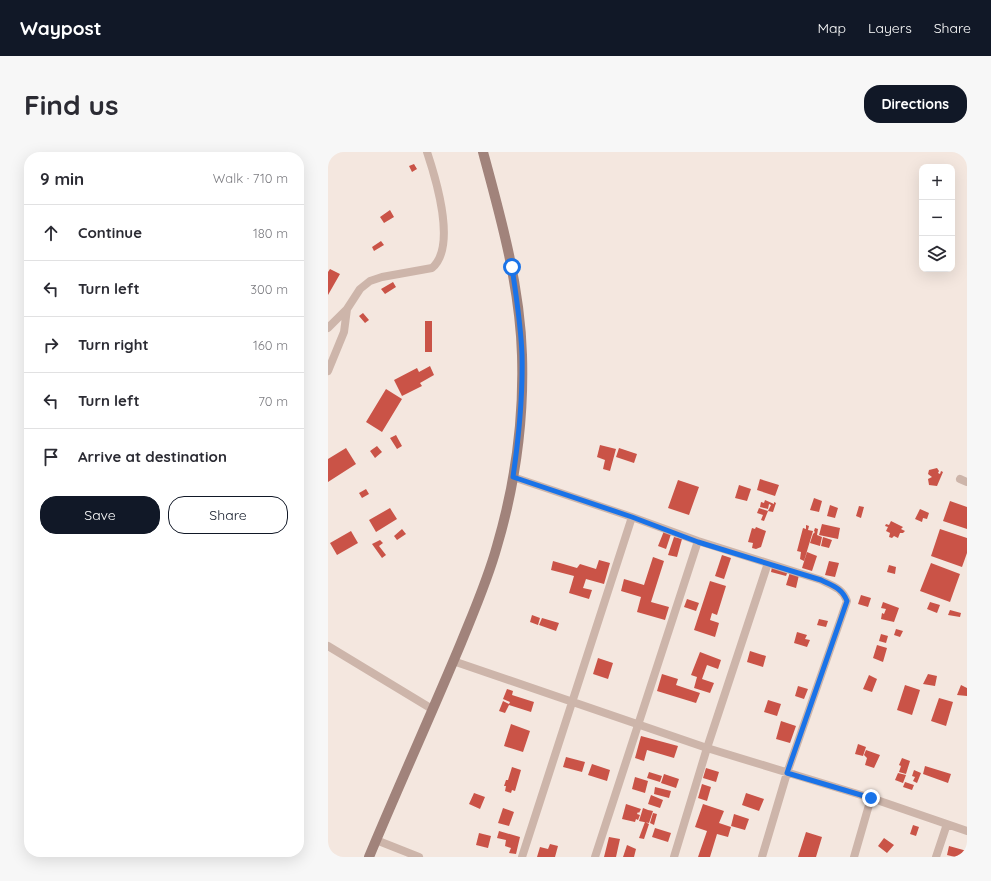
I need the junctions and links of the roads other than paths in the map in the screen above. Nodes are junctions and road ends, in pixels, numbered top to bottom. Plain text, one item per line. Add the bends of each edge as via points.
1 (427, 152) edge
2 (483, 152) edge
3 (347, 309) junction
4 (328, 328) edge
5 (328, 371) edge
6 (513, 477) junction
7 (632, 517) junction
8 (698, 542) junction
9 (768, 563) junction
10 (328, 646) edge
11 (453, 661) junction
12 (571, 702) junction
13 (432, 709) junction
14 (639, 725) junction
15 (706, 748) junction
16 (787, 773) junction
17 (871, 798) junction
18 (947, 824) junction
19 (967, 831) edge
20 (376, 840) junction
21 (369, 857) edge
22 (419, 857) edge
23 (522, 857) edge
24 (595, 857) edge
25 (674, 857) edge
26 (762, 857) edge
27 (854, 857) edge
28 (936, 857) edge

1 - 3 street via 439,189 442,209 444,241 441,258 432,268 370,281 360,289
2 - 6 main road via 508,250 522,354 519,433
3 - 4 street
3 - 5 street via 344,332
6 - 7 street
6 - 11 main road via 488,577
7 - 8 street
7 - 12 street
8 - 9 street
8 - 14 street
9 - 15 street
9 - 16 street via 827,583 844,593 847,601
10 - 13 street
11 - 12 street
11 - 13 main road
12 - 14 street
12 - 23 street
13 - 20 main road
14 - 15 street
14 - 24 street
15 - 16 street
15 - 25 street
16 - 17 street
16 - 26 street
17 - 18 street
17 - 27 street
18 - 19 street
18 - 28 street
20 - 21 main road
20 - 22 street

